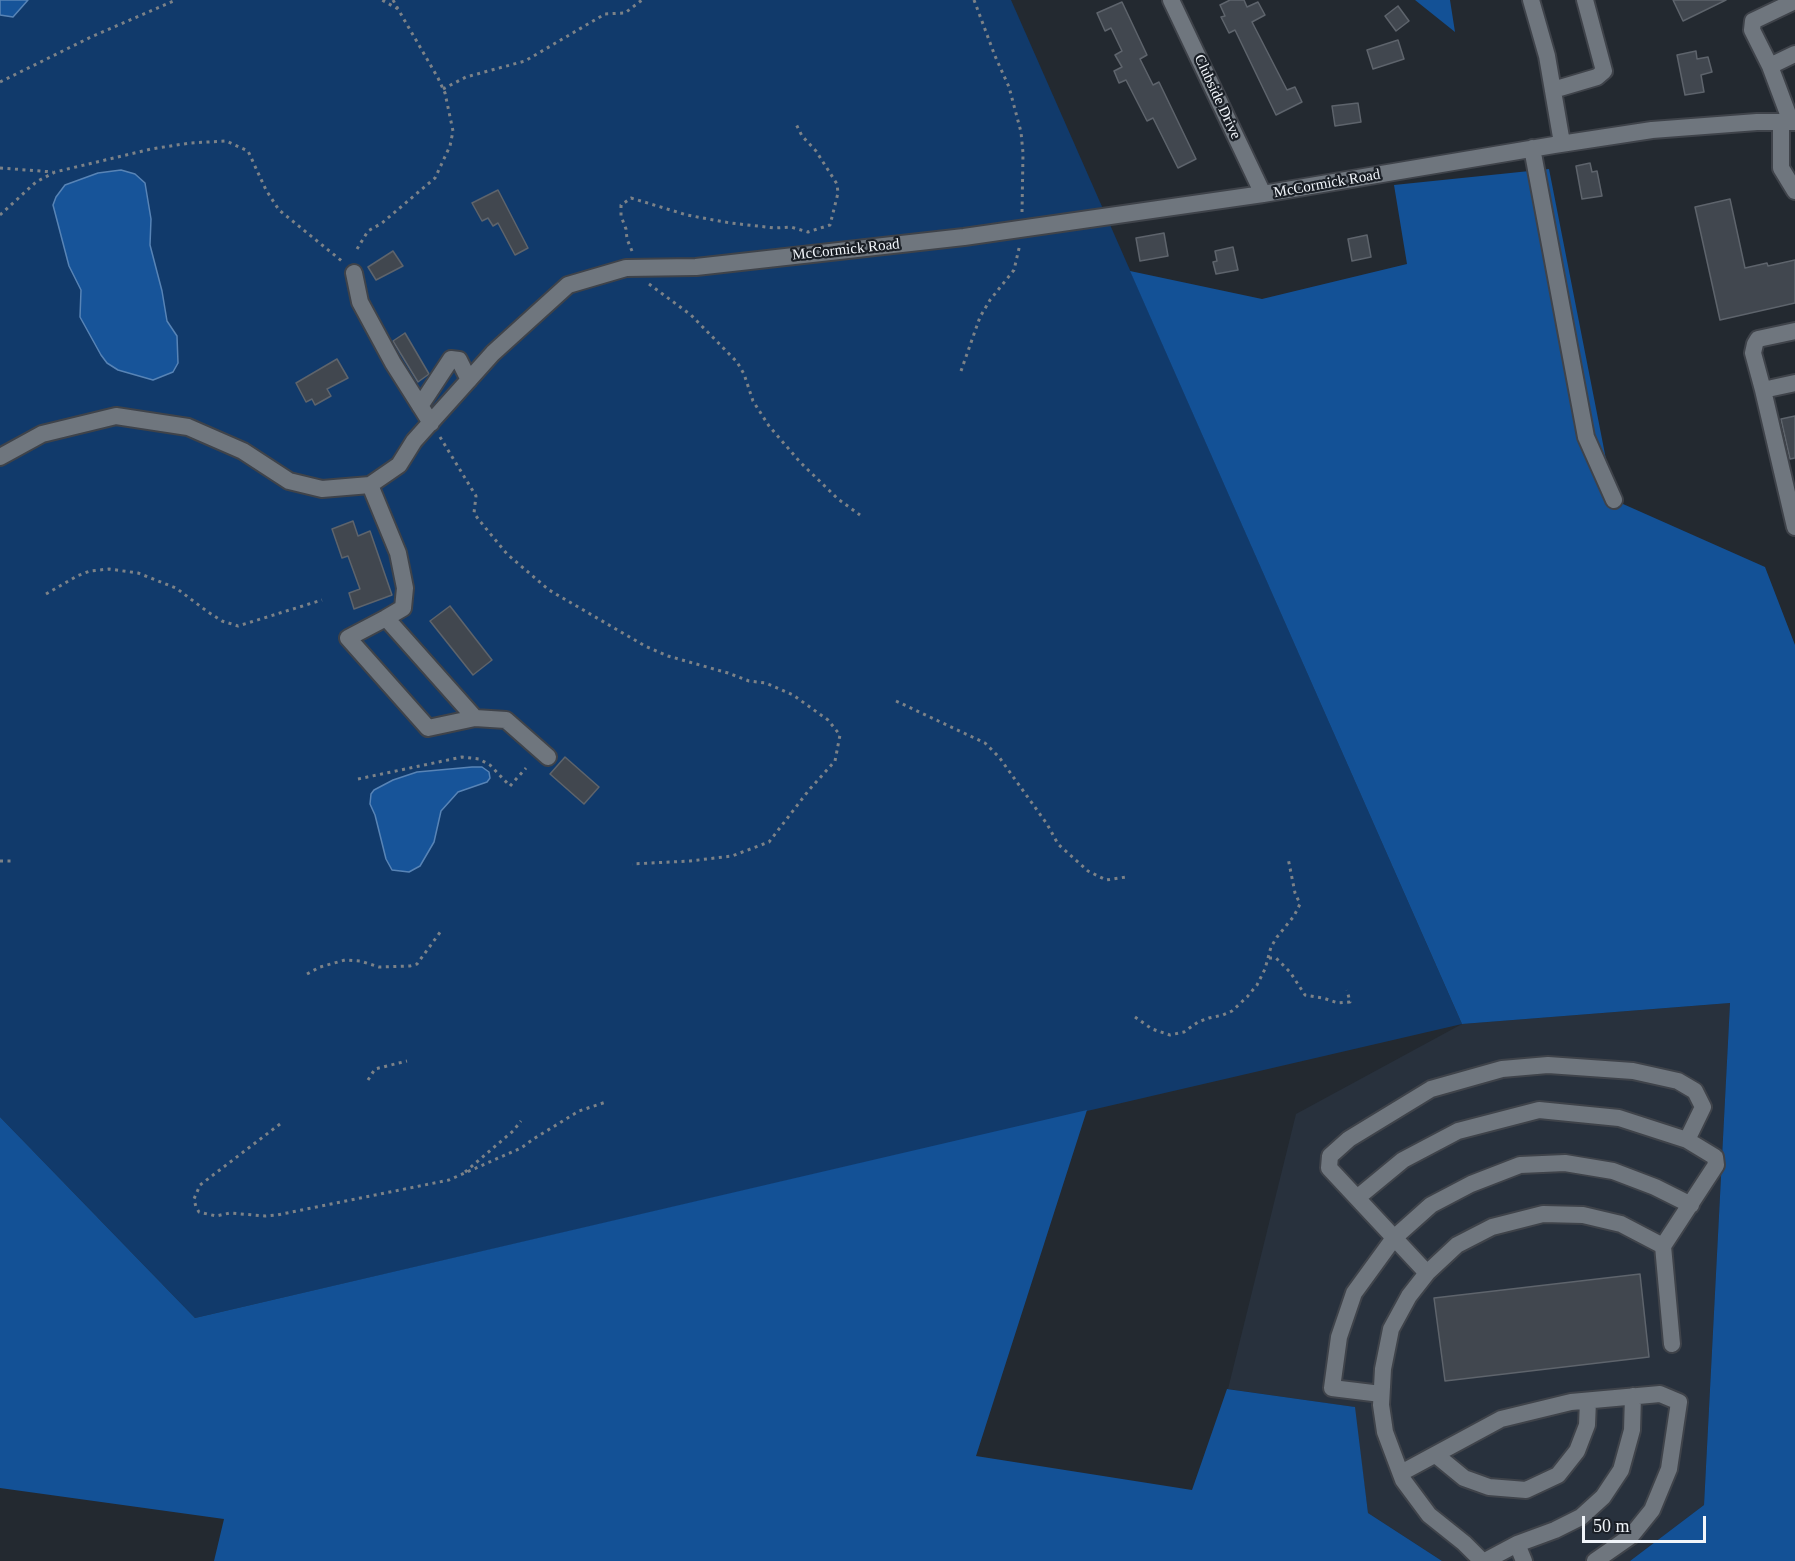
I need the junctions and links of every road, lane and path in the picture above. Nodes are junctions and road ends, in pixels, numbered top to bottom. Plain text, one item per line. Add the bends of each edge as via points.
1 (176, 0) edge
2 (382, 0) edge
3 (393, 0) edge
4 (642, 0) edge
5 (974, 0) edge
6 (1171, 0) edge
7 (1531, 0) edge
8 (1585, 0) edge
9 (1795, 1) edge
10 (398, 9) junction
11 (1795, 54) edge
12 (1770, 66) junction
13 (0, 82) edge
14 (443, 89) junction
15 (1553, 90) junction
16 (795, 122) dead end
17 (1789, 122) edge
18 (1562, 143) junction
19 (1532, 148) junction
20 (0, 168) edge
21 (55, 172) junction
22 (1795, 191) edge
23 (1263, 194) junction
24 (0, 215) edge
25 (1021, 228) junction
26 (357, 249) dead end
27 (641, 268) junction
28 (351, 269) joint
29 (1795, 331) edge
30 (961, 371) dead end
31 (469, 380) junction
32 (1795, 383) edge
33 (1763, 390) junction
34 (420, 406) junction
35 (431, 423) junction
36 (0, 457) edge
37 (370, 485) junction
38 (1614, 500) dead end
39 (860, 515) dead end
40 (1795, 527) edge
41 (45, 594) dead end
42 (322, 600) dead end
43 (387, 618) junction
44 (896, 701) dead end
45 (475, 718) junction
46 (548, 757) dead end
47 (526, 768) dead end
48 (358, 779) dead end
49 (1288, 858) dead end
50 (0, 861) edge
51 (14, 861) dead end
52 (632, 864) dead end
53 (1125, 876) dead end
54 (441, 931) dead end
55 (1269, 957) junction
56 (307, 975) dead end
57 (1347, 990) dead end
58 (1135, 1017) dead end
59 (407, 1061) dead end
60 (368, 1080) dead end
61 (606, 1102) dead end
62 (521, 1121) dead end
63 (280, 1124) dead end
64 (1687, 1140) junction
65 (434, 1184) junction
66 (1357, 1198) junction
67 (1691, 1205) junction
68 (1394, 1238) junction
69 (1663, 1246) junction
70 (1427, 1273) junction
71 (1672, 1344) dead end
72 (1381, 1394) junction
73 (1633, 1396) junction
74 (1587, 1401) junction
75 (1436, 1455) junction
76 (1401, 1473) junction
77 (1517, 1544) junction
78 (1483, 1561) edge
79 (1524, 1561) edge
80 (1595, 1561) edge

1 - 13 path
2 - 10 path
3 - 10 path
4 - 14 path via 625,13 605,14 525,60 466,77
5 - 25 path via 1009,87 1020,132
6 - 23 street, Clubside Drive
7 - 15 street
8 - 15 street via 1604,71 1597,77
9 - 12 street via 1753,21 1752,30
10 - 14 path
11 - 12 street
12 - 17 street
14 - 26 path via 453,131 435,178 368,231
15 - 18 street
16 - 27 path via 837,184 830,225 807,232 791,227 730,223 631,198 621,205 621,216
17 - 18 street, McCormick Road via 1652,130
17 - 22 street via 1780,168
18 - 19 street, McCormick Road
19 - 23 street, McCormick Road
19 - 38 street via 1586,437
20 - 21 path
21 - 24 path via 36,182
21 - 28 path via 151,149 226,141 248,151 279,210
23 - 25 street, McCormick Road
25 - 27 street, McCormick Road via 696,267
25 - 30 path via 1014,270 980,316
27 - 31 street, McCormick Road via 626,268 568,285
27 - 39 path via 650,285 691,315 737,362 753,401 800,462
28 - 34 street via 360,302
29 - 33 street via 1758,339 1755,344 1753,353
31 - 34 street via 459,360 451,359
31 - 35 street, McCormick Road
32 - 33 street
33 - 40 street
34 - 35 street
35 - 37 street, McCormick Road via 399,465
35 - 52 path via 476,496 474,513 507,554 549,590 668,656 766,683 793,695 828,720 840,735 835,761 770,842 732,856
36 - 37 street, McCormick Road via 42,434 116,416 188,427 243,451 289,481 322,489
37 - 43 street via 398,553 405,588 403,608
41 - 42 path via 90,571 138,573 176,588 222,621 238,626
43 - 45 street
43 - 45 street via 348,638 428,728
44 - 53 path via 985,744 1004,764 1058,844 1088,871 1106,880
45 - 46 street via 506,720
47 - 48 path via 510,786 490,765 462,757
49 - 55 path via 1300,904 1277,937
50 - 51 path
54 - 56 path via 417,964 379,967 345,960 320,966
55 - 57 path via 1276,958 1290,972 1305,995 1350,1002
55 - 58 path via 1257,985 1224,1015 1209,1017 1184,1032 1170,1035
59 - 60 path via 375,1069
61 - 65 path via 579,1111 498,1160
62 - 65 path via 460,1175
63 - 65 path via 200,1185 194,1199 199,1212 216,1216 277,1215
64 - 66 street via 1619,1118 1539,1110 1458,1131 1403,1160
64 - 66 street via 1702,1107 1695,1091 1678,1081 1633,1071 1548,1065 1502,1069 1431,1089 1349,1138 1330,1156 1329,1168
64 - 67 street via 1715,1157 1716,1165
66 - 68 street
67 - 68 street via 1613,1170 1565,1163 1520,1165 1431,1205
67 - 69 street
68 - 70 street
68 - 72 street via 1354,1293 1339,1337 1332,1388
69 - 70 street via 1621,1224 1583,1215 1543,1214 1492,1227 1457,1245
69 - 71 street
70 - 72 street via 1391,1329
72 - 76 street via 1385,1432
73 - 74 street
73 - 77 street via 1632,1430 1622,1470 1604,1497 1581,1517
73 - 80 street via 1660,1394 1679,1402 1670,1469 1652,1510 1631,1536
74 - 75 street via 1501,1419
74 - 75 street via 1587,1425 1577,1451 1558,1475 1526,1490 1489,1487 1464,1479
75 - 76 street
76 - 78 street via 1429,1515
77 - 78 street
77 - 79 street

